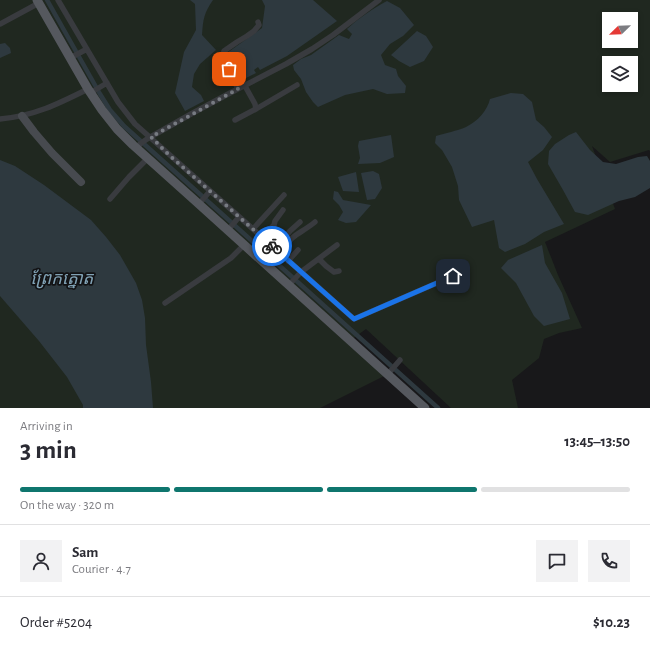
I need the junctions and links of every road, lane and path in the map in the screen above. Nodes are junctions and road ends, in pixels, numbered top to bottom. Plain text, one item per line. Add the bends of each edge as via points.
1 (58, 0) edge
2 (379, 0) edge
3 (38, 2) edge
4 (258, 22) dead end
5 (0, 24) edge
6 (85, 50) junction
7 (73, 57) junction
8 (107, 83) junction
9 (297, 85) dead end
10 (245, 86) junction
11 (238, 89) junction
12 (89, 91) junction
13 (256, 109) junction
14 (22, 116) junction
15 (0, 119) edge
16 (235, 120) dead end
17 (149, 138) junction
18 (139, 146) junction
19 (148, 158) junction
20 (81, 182) dead end
21 (210, 191) junction
22 (284, 196) dead end
23 (110, 199) dead end
24 (199, 204) junction
25 (283, 210) dead end
26 (238, 218) junction
27 (300, 222) dead end
28 (315, 222) dead end
29 (230, 228) junction
30 (253, 229) junction
31 (262, 237) junction
32 (244, 245) junction
33 (337, 245) dead end
34 (298, 250) dead end
35 (277, 252) junction
36 (319, 259) junction
37 (288, 261) junction
38 (270, 264) junction
39 (339, 271) dead end
40 (300, 273) junction
41 (453, 276) dead end
42 (291, 283) junction
43 (165, 303) dead end
44 (398, 362) dead end
45 (389, 372) junction
46 (425, 408) edge

1 - 6 street
2 - 10 street via 333,35
3 - 5 street
3 - 7 main road
4 - 11 street via 259,25 254,31 223,54
6 - 7 street
6 - 8 street
7 - 12 main road
8 - 12 street
8 - 17 street via 125,112
9 - 13 street
10 - 11 street
10 - 13 street
11 - 17 street
12 - 14 street
12 - 18 main road via 109,120
13 - 16 street
14 - 15 street
14 - 20 street via 52,153
17 - 18 street
17 - 21 street
18 - 19 main road
19 - 23 street
19 - 24 main road
21 - 24 street
21 - 26 street
22 - 30 street
24 - 29 main road
25 - 31 street
26 - 29 street
26 - 30 street
27 - 35 street via 290,231
28 - 35 street via 295,235
29 - 32 main road
30 - 31 street
31 - 35 street
32 - 38 main road
32 - 43 street via 231,258
33 - 36 street
34 - 37 street
35 - 37 street
35 - 38 street
36 - 39 street via 334,272
36 - 40 street
37 - 40 street
38 - 42 main road
40 - 41 street via 354,319
40 - 42 street
42 - 45 main road
44 - 45 street
45 - 46 main road

